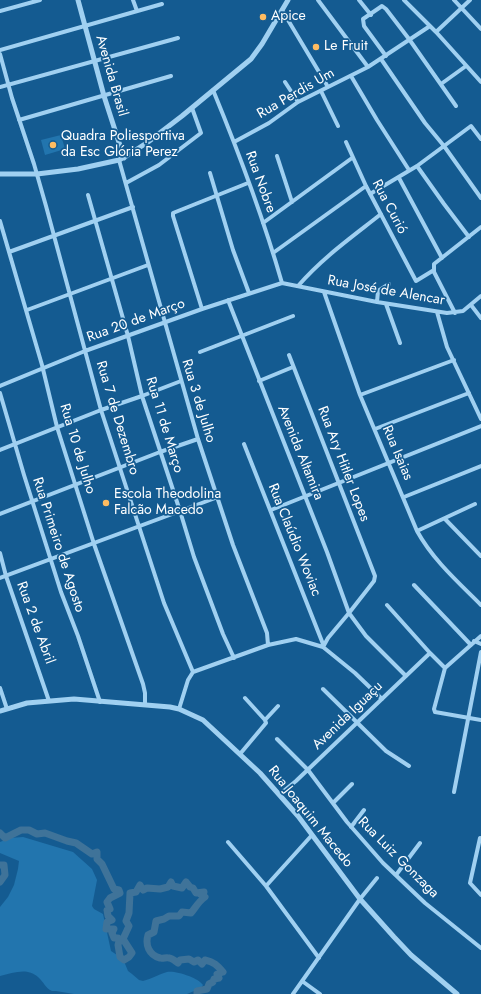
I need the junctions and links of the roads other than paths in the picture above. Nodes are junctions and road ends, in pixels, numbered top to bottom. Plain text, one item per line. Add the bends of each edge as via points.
1 (40, 0) edge
2 (78, 0) edge
3 (133, 0) edge
4 (288, 0) edge
5 (318, 0) edge
6 (359, 0) edge
7 (404, 0) edge
8 (454, 0) edge
9 (470, 0) edge
10 (162, 4) dead end
11 (462, 8) junction
12 (282, 10) junction
13 (0, 11) edge
14 (137, 11) junction
15 (371, 15) junction
16 (85, 26) junction
17 (430, 26) junction
18 (481, 29) edge
19 (436, 32) junction
20 (178, 38) dead end
21 (409, 39) junction
22 (0, 50) edge
23 (0, 54) edge
24 (386, 56) junction
25 (381, 59) junction
26 (94, 61) junction
27 (466, 66) junction
28 (368, 67) junction
29 (171, 76) dead end
30 (351, 76) junction
31 (285, 82) dead end
32 (481, 82) edge
33 (441, 84) junction
34 (9, 85) junction
35 (0, 87) edge
36 (328, 87) junction
37 (214, 90) junction
38 (321, 91) junction
39 (104, 96) junction
40 (298, 102) junction
41 (456, 106) dead end
42 (192, 108) junction
43 (19, 120) junction
44 (338, 126) dead end
45 (481, 139) edge
46 (234, 142) junction
47 (346, 142) dead end
48 (444, 146) junction
49 (277, 156) dead end
50 (352, 158) junction
51 (121, 159) junction
52 (417, 166) junction
53 (409, 170) junction
54 (210, 173) dead end
55 (0, 174) edge
56 (37, 174) junction
57 (399, 178) junction
58 (126, 183) junction
59 (248, 184) junction
60 (366, 186) junction
61 (370, 194) junction
62 (88, 195) dead end
63 (216, 195) junction
64 (481, 198) edge
65 (292, 202) junction
66 (133, 207) junction
67 (381, 214) junction
68 (0, 221) edge
69 (94, 221) junction
70 (264, 224) junction
71 (481, 227) edge
72 (54, 235) junction
73 (469, 237) junction
74 (9, 252) junction
75 (273, 253) junction
76 (442, 258) junction
77 (148, 265) junction
78 (434, 270) junction
79 (112, 278) junction
80 (282, 283) junction
81 (389, 284) dead end
82 (298, 286) junction
83 (324, 292) junction
84 (249, 293) junction
85 (69, 294) junction
86 (481, 296) edge
87 (228, 300) junction
88 (377, 302) junction
89 (386, 304) junction
90 (471, 305) junction
91 (202, 309) junction
92 (26, 310) junction
93 (437, 312) junction
94 (455, 313) junction
95 (293, 316) dead end
96 (481, 318) edge
97 (164, 324) junction
98 (128, 336) junction
99 (242, 336) junction
100 (400, 343) dead end
101 (85, 351) junction
102 (200, 352) dead end
103 (289, 355) dead end
104 (454, 360) junction
105 (293, 366) junction
106 (42, 368) junction
107 (181, 380) junction
108 (259, 380) junction
109 (0, 386) edge
110 (0, 393) edge
111 (469, 393) junction
112 (360, 395) junction
113 (142, 396) junction
114 (101, 410) junction
115 (481, 420) edge
116 (481, 426) edge
117 (57, 427) junction
118 (375, 429) junction
119 (198, 439) junction
120 (244, 444) dead end
121 (15, 446) junction
122 (0, 450) edge
123 (160, 452) junction
124 (389, 463) junction
125 (481, 466) edge
126 (120, 468) junction
127 (339, 484) junction
128 (76, 485) junction
129 (305, 496) junction
130 (218, 497) junction
131 (404, 497) junction
132 (32, 502) junction
133 (475, 504) dead end
134 (271, 510) junction
135 (180, 511) junction
136 (0, 514) edge
137 (445, 519) junction
138 (138, 526) junction
139 (417, 531) junction
140 (94, 544) junction
141 (0, 553) edge
142 (481, 556) edge
143 (50, 559) junction
144 (6, 576) junction
145 (0, 578) edge
146 (414, 585) dead end
147 (387, 605) dead end
148 (481, 605) edge
149 (349, 614) junction
150 (481, 636) edge
151 (474, 641) junction
152 (481, 644) edge
153 (268, 645) junction
154 (323, 645) junction
155 (471, 645) junction
156 (481, 652) edge
157 (430, 653) junction
158 (234, 658) junction
159 (445, 668) junction
160 (193, 672) junction
161 (406, 676) junction
162 (0, 688) edge
163 (323, 689) dead end
164 (245, 698) dead end
165 (382, 699) junction
166 (49, 701) junction
167 (100, 702) junction
168 (145, 705) junction
169 (278, 706) dead end
170 (7, 709) junction
171 (179, 709) junction
172 (0, 711) edge
173 (468, 717) junction
174 (481, 720) edge
175 (265, 721) junction
176 (358, 722) junction
177 (276, 739) dead end
178 (240, 754) junction
179 (409, 766) dead end
180 (308, 770) junction
181 (352, 784) dead end
182 (454, 792) dead end
183 (280, 794) junction
184 (333, 803) junction
185 (364, 810) dead end
186 (351, 827) junction
187 (312, 835) junction
188 (480, 838) dead end
189 (228, 842) dead end
190 (420, 843) dead end
191 (396, 875) junction
192 (377, 878) dead end
193 (266, 886) junction
194 (481, 895) edge
195 (360, 899) junction
196 (481, 948) edge
197 (319, 958) junction
198 (302, 981) junction
199 (293, 994) edge
200 (320, 994) edge
201 (457, 994) edge

1 - 13 street
2 - 16 street, Avenida Brasil
3 - 14 street
4 - 12 street
5 - 28 street
6 - 15 street
7 - 17 street
8 - 11 street
9 - 11 street
10 - 14 street
11 - 18 street
11 - 19 street
12 - 36 street
12 - 37 street via 251,59
14 - 16 street
15 - 21 street via 382,6
15 - 24 street via 363,19 364,26
16 - 22 street
16 - 26 street, Avenida Brasil
17 - 19 street
17 - 21 street, Rua Perdis Um
19 - 27 street
20 - 26 street
21 - 24 street, Rua Perdis Um
21 - 33 street
23 - 34 street, Rua 7 de Dezembro
24 - 25 street, Rua Perdis Um
25 - 28 street, Rua Perdis Um
25 - 48 street
26 - 34 street
26 - 39 street, Avenida Brasil
27 - 32 street
27 - 33 street
28 - 30 street, Rua Perdis Um
29 - 39 street
30 - 36 street, Rua Perdis Um
30 - 53 street
31 - 40 street
33 - 41 street
34 - 35 street
34 - 43 street, Rua 7 de Dezembro
36 - 38 street, Rua Perdis Um
37 - 42 street
37 - 46 street, Rua Nobre
38 - 40 street, Rua Perdis Um
38 - 44 street
39 - 43 street
39 - 51 street, Avenida Brasil
40 - 46 street, Rua Perdis Um via 269,123
42 - 51 street
42 - 58 street via 201,133 159,165
43 - 56 street, Rua 7 de Dezembro
45 - 48 street via 471,126
46 - 59 street, Rua Nobre
47 - 50 street, Rua Curió
48 - 52 street
48 - 64 street
49 - 65 street
50 - 60 street, Rua Curió
50 - 65 street
51 - 56 street via 78,169
51 - 58 street, Rua 3 de Julho
52 - 53 street
52 - 73 street
53 - 57 street
54 - 63 street
55 - 56 street
56 - 72 street, Rua 7 de Dezembro
57 - 61 street
57 - 76 street
58 - 66 street, Rua 3 de Julho
59 - 63 street
59 - 70 street, Rua Nobre
60 - 61 street, Rua Curió
60 - 75 street
61 - 67 street, Rua Curió
62 - 69 street, Rua 11 de Março
63 - 84 street
63 - 91 street via 173,213
65 - 70 street
66 - 69 street
66 - 77 street, Rua 3 de Julho
67 - 78 street, Rua Curió via 416,281
67 - 82 street via 336,249
68 - 74 street, Rua 10 de Julho
69 - 72 street
69 - 79 street, Rua 11 de Março
70 - 75 street, Rua Nobre
71 - 73 street
72 - 74 street
72 - 85 street, Rua 7 de Dezembro
73 - 76 street
74 - 92 street, Rua 10 de Julho
75 - 80 street, Rua Nobre
76 - 78 street via 434,264
77 - 79 street
77 - 97 street, Rua 3 de Julho
78 - 94 street
79 - 85 street
79 - 98 street, Rua 11 de Março
80 - 82 street, Rua José de Alencar
80 - 84 street, Rua 20 de Março
81 - 88 street via 378,291
82 - 83 street, Rua José de Alencar
83 - 88 street, Rua José de Alencar
83 - 112 street, Rua Isaias
84 - 87 street, Rua 20 de Março
85 - 92 street
85 - 101 street, Rua 7 de Dezembro
86 - 90 street, Rua José de Alencar
87 - 91 street, Rua 20 de Março
87 - 99 street, Avenida Altamira
88 - 89 street, Rua José de Alencar
89 - 93 street, Rua José de Alencar
89 - 100 street
90 - 94 street, Rua José de Alencar
90 - 96 street
91 - 97 street, Rua 20 de Março
92 - 106 street, Rua 10 de Julho
93 - 94 street, Rua José de Alencar
93 - 104 street via 447,347
95 - 99 street
97 - 98 street, Rua 20 de Março
97 - 107 street, Rua 3 de Julho
98 - 101 street, Rua 20 de Março
98 - 113 street, Rua 11 de Março
99 - 102 street
99 - 108 street, Avenida Altamira
101 - 106 street, Rua 20 de Março
101 - 114 street, Rua 7 de Dezembro
103 - 105 street, Rua Ary Hitler Lopes
104 - 111 street
104 - 112 street
105 - 108 street
105 - 127 street, Rua Ary Hitler Lopes
106 - 109 street, Rua 20 de Março
106 - 117 street, Rua 10 de Julho
107 - 113 street
107 - 119 street, Rua 3 de Julho
108 - 129 street, Avenida Altamira
110 - 121 street, Rua Primeiro de Agosto
111 - 115 street
111 - 118 street
112 - 118 street, Rua Isaias
113 - 114 street
113 - 123 street, Rua 11 de Março
114 - 117 street
114 - 126 street, Rua 7 de Dezembro
116 - 124 street
117 - 121 street
117 - 128 street, Rua 10 de Julho
118 - 124 street, Rua Isaias
119 - 123 street
119 - 130 street, Rua 3 de Julho
120 - 134 street, Rua Claúdio Woviac
121 - 122 street
121 - 132 street, Rua Primeiro de Agosto
123 - 126 street
123 - 135 street, Rua 11 de Março
124 - 127 street
124 - 131 street, Rua Isaias
125 - 131 street
126 - 128 street
126 - 138 street, Rua 7 de Dezembro
127 - 129 street
127 - 149 street, Rua Ary Hitler Lopes via 374,573 374,581
128 - 132 street
128 - 140 street, Rua 10 de Julho
129 - 134 street
129 - 149 street, Avenida Altamira
130 - 135 street
130 - 153 street, Rua 3 de Julho via 233,545 267,633
131 - 139 street, Rua Isaias
132 - 136 street
132 - 143 street, Rua Primeiro de Agosto
133 - 137 street
134 - 154 street, Rua Claúdio Woviac
135 - 138 street
135 - 158 street, Rua 11 de Março via 200,575
137 - 139 street
137 - 142 street
138 - 140 street
138 - 160 street, Rua 7 de Dezembro via 164,603
139 - 148 street, Rua Isaias via 426,547
140 - 143 street
140 - 168 street, Rua 10 de Julho via 143,684
141 - 144 street, Rua 2 de Abril
143 - 144 street
143 - 167 street, Rua Primeiro de Agosto
144 - 145 street
144 - 166 street, Rua 2 de Abril
146 - 155 street
147 - 157 street
149 - 154 street
149 - 161 street, Avenida Altamira via 366,636
150 - 151 street
151 - 152 street
151 - 155 street
153 - 154 street via 296,639
153 - 158 street
154 - 165 street
155 - 159 street
156 - 173 street
157 - 159 street
157 - 161 street, Avenida Iguaçu
158 - 160 street
159 - 173 street via 435,712
160 - 171 street
161 - 165 street, Avenida Iguaçu
162 - 170 street
163 - 176 street
164 - 175 street
165 - 176 street, Avenida Iguaçu
166 - 167 street, Rua Joaquim Macedo
166 - 170 street, Rua Joaquim Macedo via 27,703
167 - 168 street, Rua Joaquim Macedo
168 - 171 street, Rua Joaquim Macedo
169 - 175 street
170 - 172 street, Rua Joaquim Macedo
171 - 178 street, Rua Joaquim Macedo via 203,720
173 - 174 street
173 - 182 street
175 - 178 street
176 - 179 street via 386,751
176 - 180 street, Avenida Iguaçu
177 - 180 street, Rua Luiz Gonzaga
178 - 183 street, Rua Joaquim Macedo
180 - 183 street, Avenida Iguaçu
180 - 184 street, Rua Luiz Gonzaga
181 - 184 street
183 - 187 street, Rua Joaquim Macedo
184 - 186 street, Rua Luiz Gonzaga
185 - 186 street
186 - 191 street, Rua Luiz Gonzaga
187 - 193 street
187 - 195 street, Rua Joaquim Macedo
188 - 194 street via 470,883
189 - 193 street
190 - 191 street
191 - 196 street, Rua Luiz Gonzaga via 425,903
192 - 195 street
193 - 197 street
195 - 197 street
195 - 201 street, Rua Joaquim Macedo via 411,955
197 - 198 street
198 - 199 street
198 - 200 street

